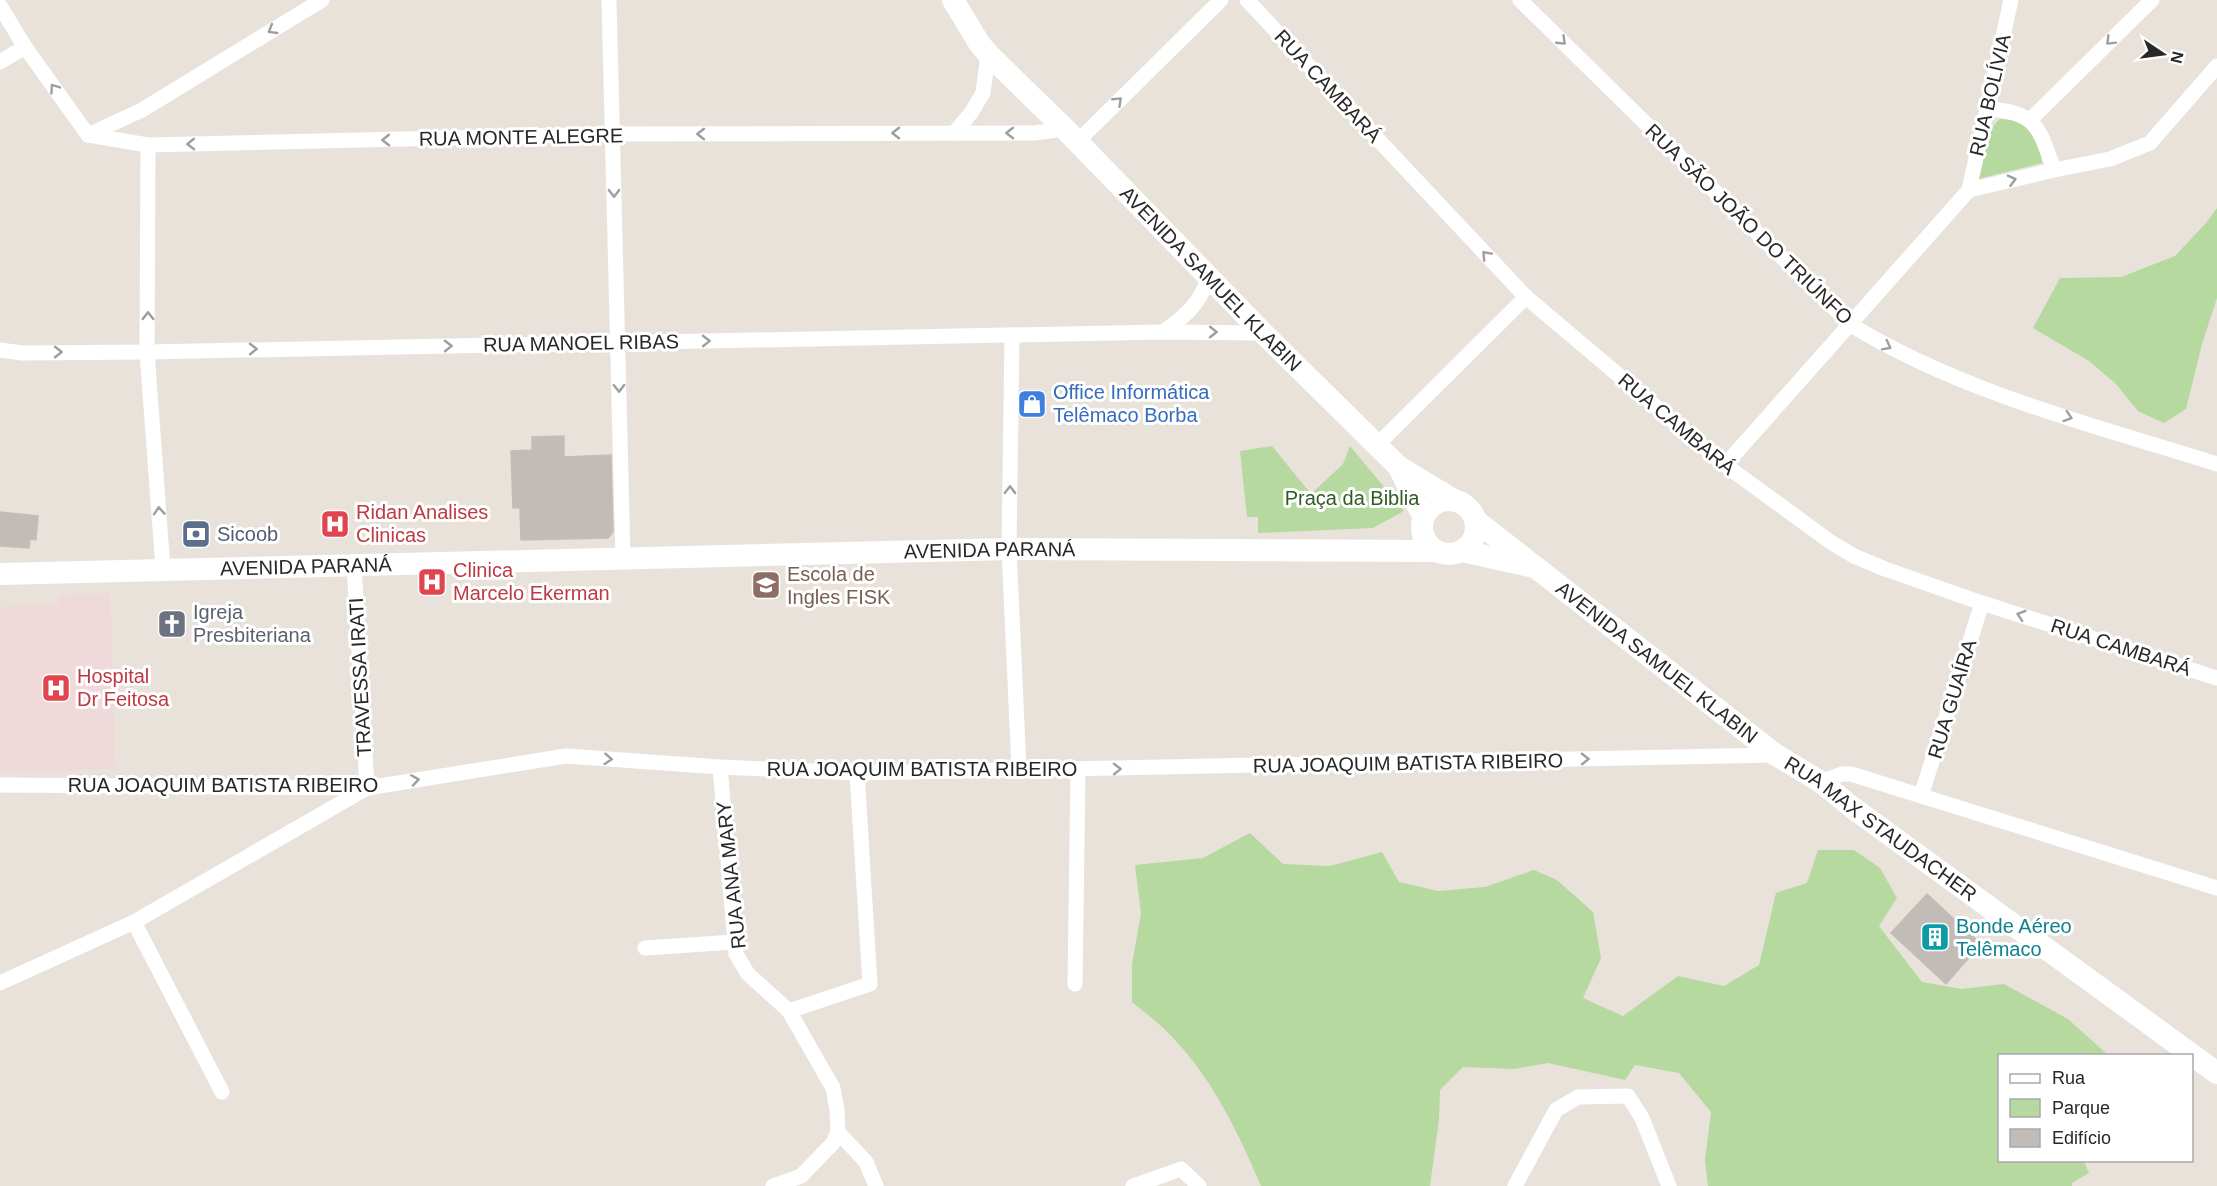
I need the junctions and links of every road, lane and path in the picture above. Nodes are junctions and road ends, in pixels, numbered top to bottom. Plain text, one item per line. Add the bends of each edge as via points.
1 (322, 0) edge
2 (609, 0) edge
3 (935, 0) edge
4 (953, 0) edge
5 (1221, 0) edge
6 (1247, 0) edge
7 (1520, 0) edge
8 (2011, 0) edge
9 (2152, 0) edge
10 (0, 6) edge
11 (25, 47) junction
12 (984, 48) junction
13 (0, 62) edge
14 (2217, 66) edge
15 (1988, 109) junction
16 (2031, 119) junction
17 (954, 133) junction
18 (612, 134) junction
19 (88, 135) junction
20 (1071, 135) junction
21 (148, 145) junction
22 (2054, 170) junction
23 (1969, 190) junction
24 (1209, 278) junction
25 (1526, 297) junction
26 (1851, 325) junction
27 (1163, 332) junction
28 (1263, 333) junction
29 (1012, 335) junction
30 (617, 342) junction
31 (0, 350) edge
32 (147, 351) junction
33 (1378, 444) junction
34 (2217, 464) edge
35 (1725, 465) junction
36 (1399, 467) junction
37 (1455, 501) junction
38 (1475, 520) junction
39 (1423, 522) junction
40 (1009, 549) junction
41 (1367, 549) junction
42 (1436, 551) junction
43 (1462, 551) junction
44 (623, 559) junction
45 (0, 561) edge
46 (354, 566) junction
47 (1538, 568) junction
48 (163, 569) junction
49 (0, 574) edge
50 (36, 574) junction
51 (1982, 603) junction
52 (2217, 678) edge
53 (1776, 755) junction
54 (720, 767) junction
55 (1019, 769) junction
56 (1078, 770) junction
57 (856, 773) junction
58 (1821, 782) junction
59 (0, 785) edge
60 (367, 788) junction
61 (1921, 796) junction
62 (2217, 888) edge
63 (134, 922) junction
64 (734, 942) junction
65 (645, 948) dead end
66 (0, 983) edge
67 (1075, 984) dead end
68 (789, 1011) junction
69 (2191, 1054) edge
70 (2193, 1056) edge
71 (2217, 1073) edge
72 (222, 1092) dead end
73 (835, 1137) junction
74 (773, 1186) edge
75 (876, 1186) edge
76 (1133, 1186) edge
77 (1198, 1186) edge
78 (1515, 1186) edge
79 (1669, 1186) edge

1 -> 19 street via 141,110
2 - 18 street
3 - 12 main road, AVENIDA SAMUEL KLABIN via 958,30
4 - 12 main road, AVENIDA SAMUEL KLABIN
20 -> 5 street
25 -> 6 street, RUA CAMBARÁ
7 -> 26 street, RUA SÃO JOÃO DO TRIÚNFO
8 - 15 street, RUA BOLÍVIA
9 -> 16 street
10 - 11 street
11 - 13 street
19 -> 11 street
12 - 17 street via 984,93
12 - 20 main road, AVENIDA SAMUEL KLABIN
14 - 22 street via 2150,143 2110,159
15 - 16 street
15 - 23 street, RUA BOLÍVIA
16 - 22 street
17 -> 18 street, RUA MONTE ALEGRE
20 -> 17 street, RUA MONTE ALEGRE
18 -> 21 street, RUA MONTE ALEGRE
18 -> 30 street
19 - 21 street, RUA MONTE ALEGRE
20 - 24 main road, AVENIDA SAMUEL KLABIN
32 -> 21 street
23 -> 22 street
23 - 26 street
24 - 27 street via 1188,314
24 - 28 main road, AVENIDA SAMUEL KLABIN
25 - 33 street
25 - 35 street, RUA CAMBARÁ
26 -> 34 street, RUA SÃO JOÃO DO TRIÚNFO via 1913,358 2003,396
26 - 35 street
27 -> 28 street, RUA MANOEL RIBAS
27 - 29 street, RUA MANOEL RIBAS
28 - 33 main road, AVENIDA SAMUEL KLABIN
30 -> 29 street, RUA MANOEL RIBAS
40 -> 29 street
32 -> 30 street, RUA MANOEL RIBAS
30 -> 44 street
31 -> 32 street, RUA MANOEL RIBAS
48 -> 32 street
33 - 36 main road, AVENIDA SAMUEL KLABIN
35 - 51 street, RUA CAMBARÁ via 1854,556
36 - 37 main road, AVENIDA SAMUEL KLABIN
36 - 39 main road
37 - 38 main road via 1472,512
37 - 39 main road via 1437,503
38 - 43 main road via 1474,538
38 - 47 main road, AVENIDA SAMUEL KLABIN
39 - 41 main road, AVENIDA PARANÁ
39 - 42 main road via 1428,545
40 - 41 main road, AVENIDA PARANÁ
40 - 44 main road, AVENIDA PARANÁ
40 - 55 street
41 - 42 main road, AVENIDA PARANÁ
42 - 43 main road
43 - 47 main road, AVENIDA SAMUEL KLABIN
44 - 46 main road, AVENIDA PARANÁ
45 - 50 main road
46 - 48 main road, AVENIDA PARANÁ
46 - 60 street, TRAVESSA IRATI
47 - 53 main road, AVENIDA SAMUEL KLABIN
48 - 50 main road, AVENIDA PARANÁ
49 - 50 main road, AVENIDA PARANÁ
52 -> 51 street, RUA CAMBARÁ
51 - 61 street, RUA GUAÍRA
56 -> 53 street, RUA JOAQUIM BATISTA RIBEIRO
53 - 58 main road, RUA MAX STAUDACHER
54 - 57 street, RUA JOAQUIM BATISTA RIBEIRO
60 -> 54 street, RUA JOAQUIM BATISTA RIBEIRO via 566,756
54 - 64 street, RUA ANA MARY
55 - 56 street, RUA JOAQUIM BATISTA RIBEIRO
55 - 57 street, RUA JOAQUIM BATISTA RIBEIRO
56 - 67 street
57 - 68 street via 870,984
58 - 61 street via 1851,774
58 - 69 main road, RUA MAX STAUDACHER
59 - 60 street, RUA JOAQUIM BATISTA RIBEIRO
60 - 63 street
61 - 62 street
63 - 66 street
63 - 72 street
64 - 65 street
64 - 68 street, RUA ANA MARY via 748,974
68 - 73 street, RUA ANA MARY via 833,1088
70 - 71 main road, RUA MAX STAUDACHER
73 - 74 street via 801,1176
73 - 75 street via 866,1162
76 - 77 street via 1181,1169
78 - 79 street via 1557,1110 1578,1097 1628,1096 1642,1118

